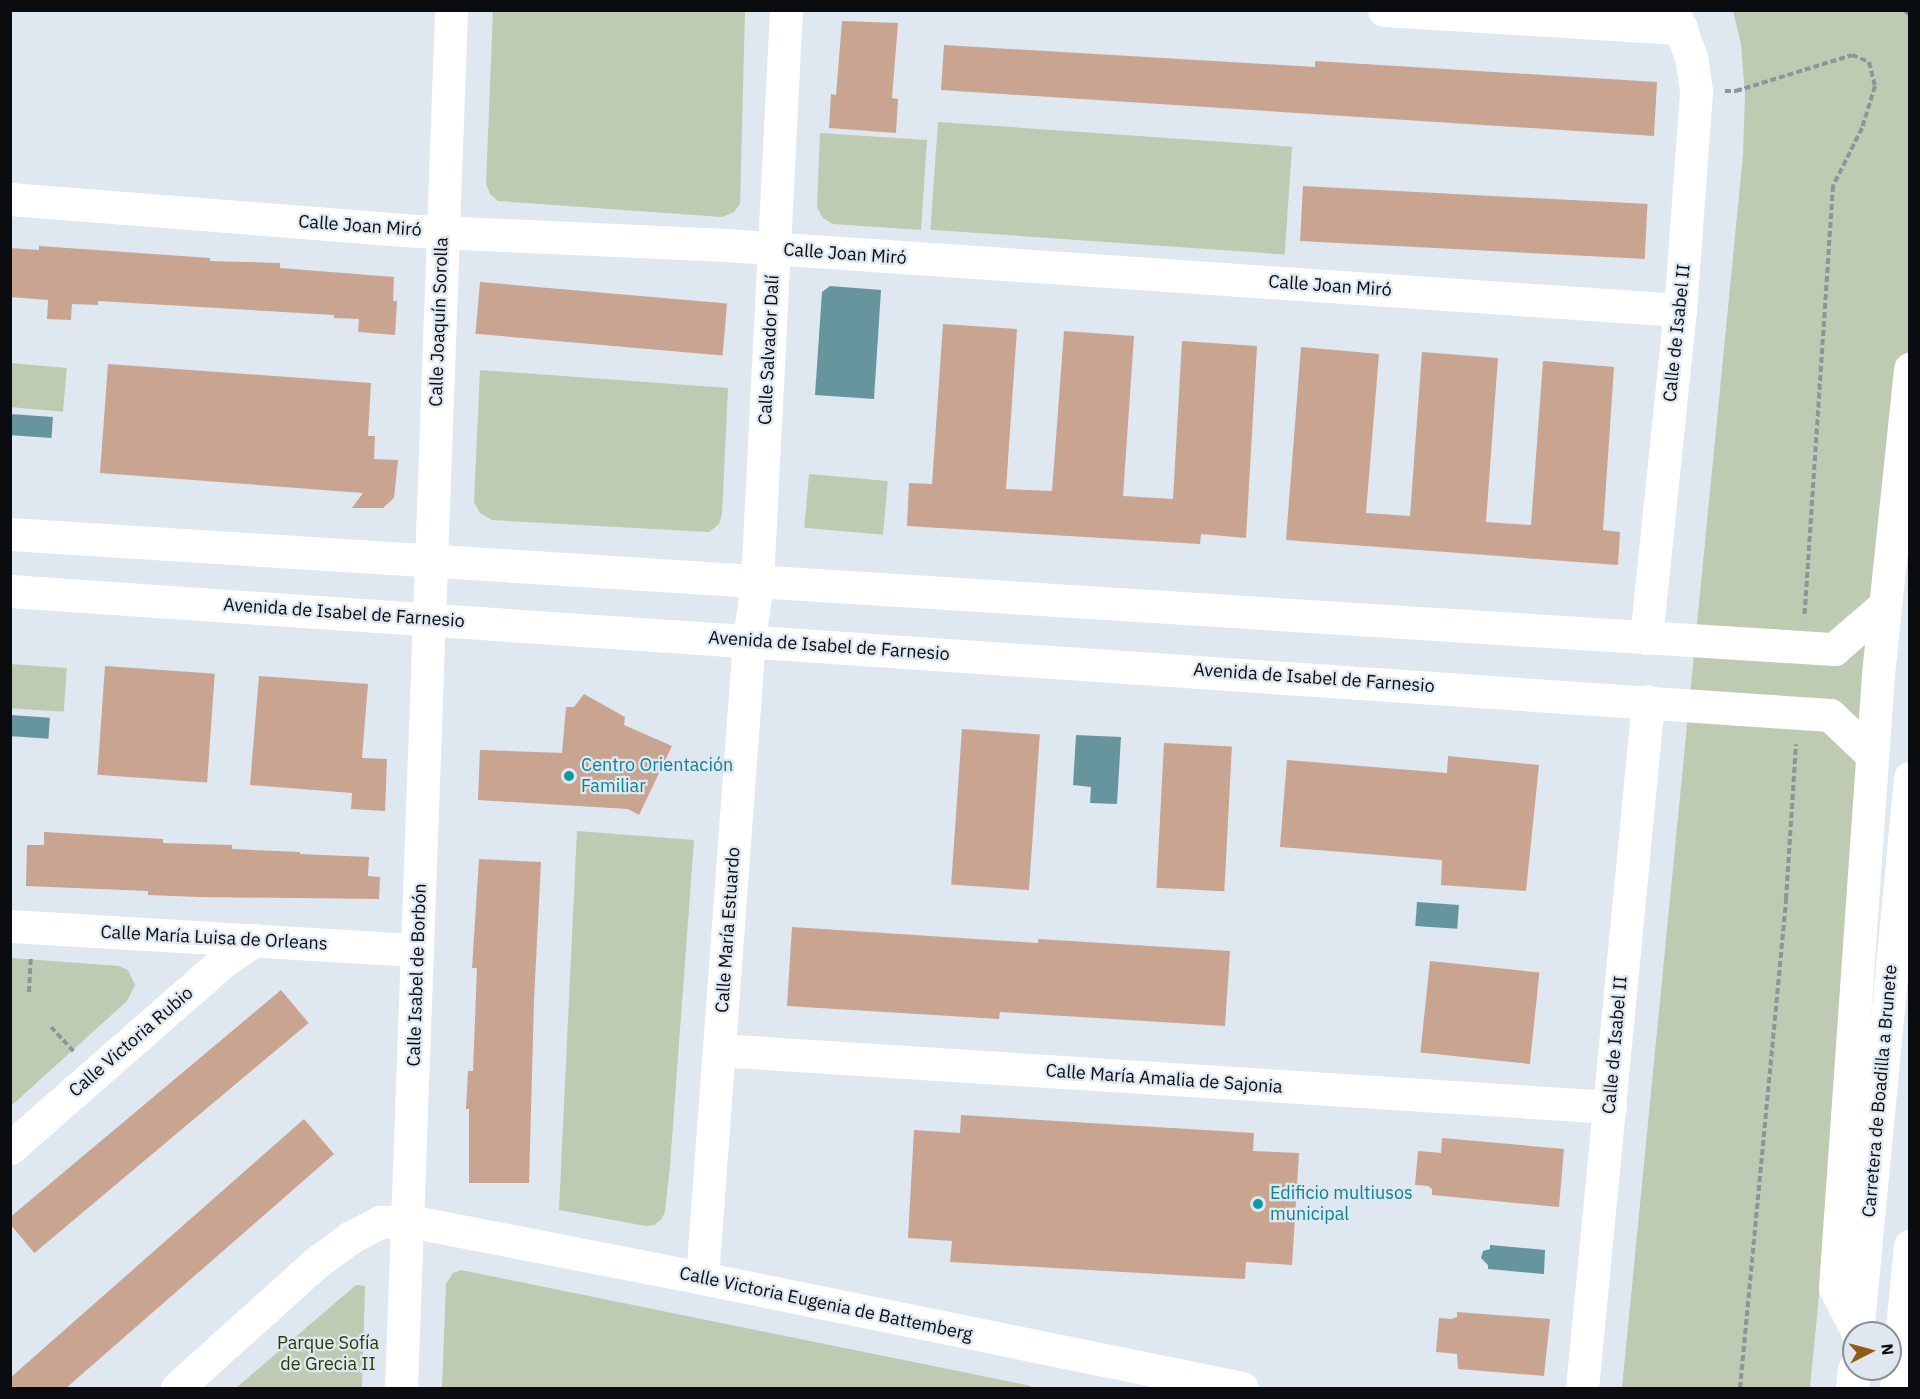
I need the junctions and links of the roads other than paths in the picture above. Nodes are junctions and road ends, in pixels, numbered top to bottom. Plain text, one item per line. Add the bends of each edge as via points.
1 (451, 10) edge
2 (786, 10) edge
3 (1384, 10) edge
4 (1677, 19) edge
5 (10, 199) edge
6 (442, 232) junction
7 (774, 249) junction
8 (1680, 310) junction
9 (1910, 369) edge
10 (10, 534) edge
11 (432, 561) junction
12 (757, 582) junction
13 (10, 591) edge
14 (1884, 605) junction
15 (430, 620) junction
16 (1646, 638) junction
17 (749, 640) junction
18 (1648, 701) junction
19 (1872, 755) junction
20 (1910, 778) edge
21 (10, 926) edge
22 (255, 940) junction
23 (417, 950) junction
24 (719, 1050) junction
25 (1610, 1107) junction
26 (10, 1148) edge
27 (410, 1221) junction
28 (1910, 1246) edge
29 (702, 1278) junction
30 (1852, 1321) edge
31 (1858, 1321) edge
32 (177, 1389) edge
33 (401, 1389) edge
34 (1242, 1389) edge
35 (1582, 1389) edge
36 (1896, 1389) edge

1 - 6 street, Calle Joaquín Sorolla
2 - 7 street, Calle Salvador Dalí
3 - 4 street
4 - 8 street, Calle de Isabel II via 1691,57 1696,92
5 - 6 street, Calle Joan Miró
6 - 7 street, Calle Joan Miró
6 - 11 street, Calle Joaquín Sorolla
7 - 8 street, Calle Joan Miró
7 - 12 street, Calle Salvador Dalí
8 - 16 street, Calle de Isabel II
9 - 14 street
10 - 11 street
11 - 12 street
11 - 15 street, Calle Isabel de Borbón
12 - 16 street
12 - 17 street, Calle María Estuardo
13 - 15 street, Avenida de Isabel de Farnesio
14 - 16 street via 1834,649
14 - 19 street
15 - 17 street, Avenida de Isabel de Farnesio
15 - 23 street, Calle Isabel de Borbón
17 - 18 street, Avenida de Isabel de Farnesio
17 - 24 street, Calle María Estuardo
18 - 19 street, Avenida de Isabel de Farnesio via 1830,715
18 - 25 street, Calle de Isabel II
19 - 30 street via 1835,1288
20 - 31 street, Carretera de Boadilla a Brunete
21 - 22 street, Calle María Luisa de Orleans
22 - 23 street, Calle María Luisa de Orleans
22 - 26 street, Calle Victoria Rubio via 225,960
23 - 27 street, Calle Isabel de Borbón
24 - 25 street, Calle María Amalia de Sajonia
24 - 29 street, Calle María Estuardo
25 - 35 street, Calle de Isabel II
27 - 29 street, Calle Victoria Eugenia de Battemberg
27 - 32 street, Calle Victoria Eugenia de Battemberg via 381,1222 351,1237 317,1262
27 - 33 street, Calle Isabel de Borbón
28 - 36 street
29 - 34 street, Calle Victoria Eugenia de Battemberg

